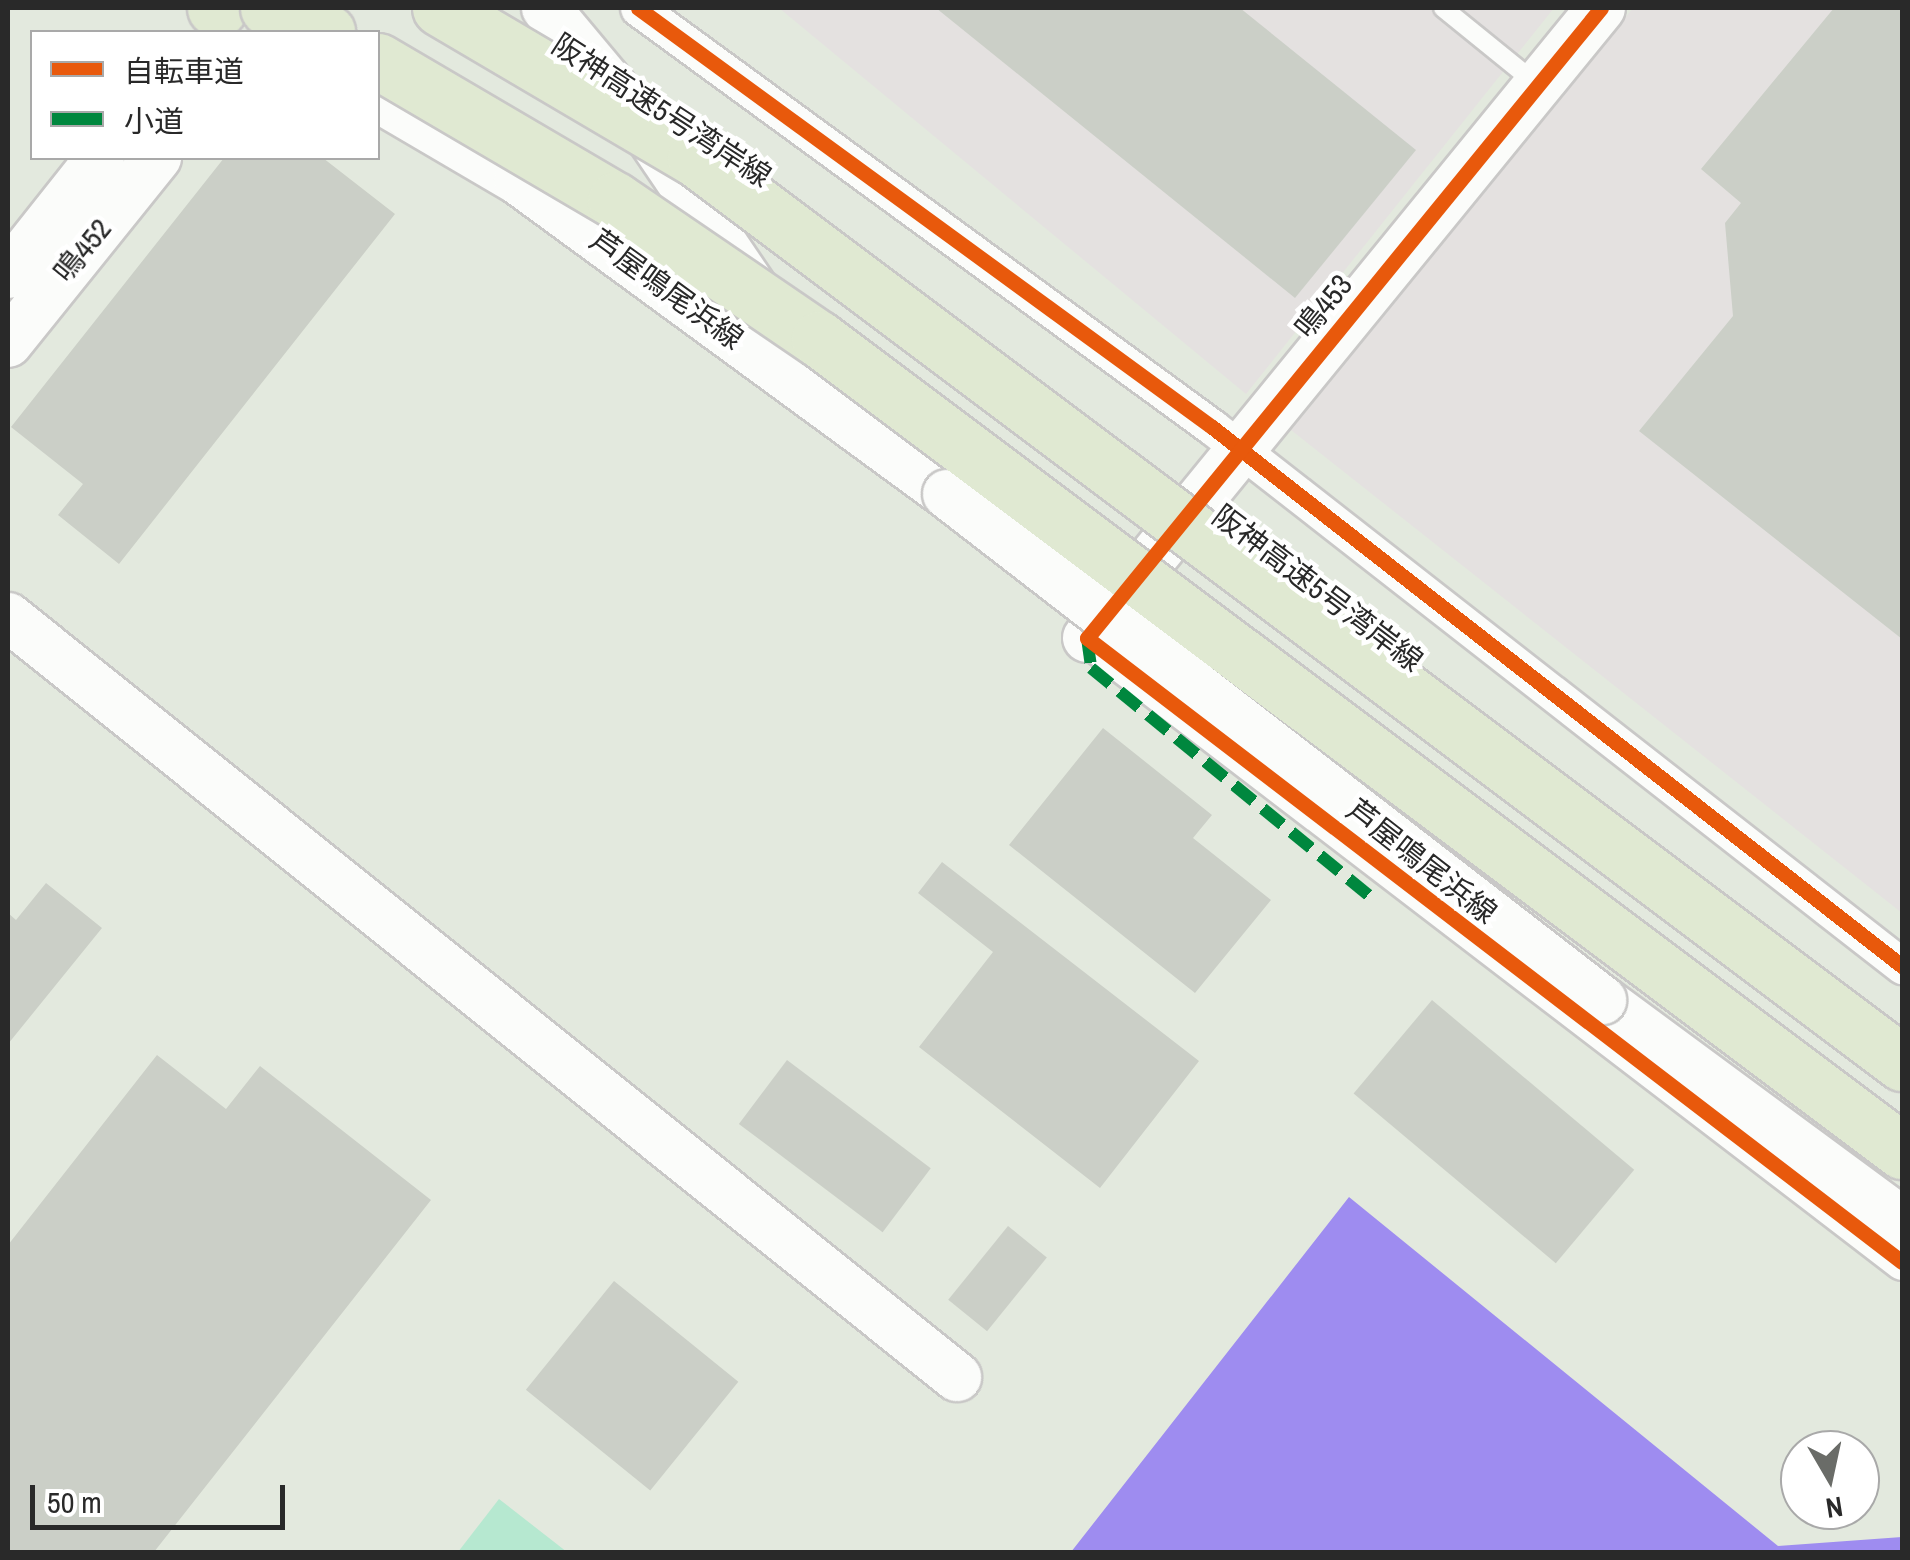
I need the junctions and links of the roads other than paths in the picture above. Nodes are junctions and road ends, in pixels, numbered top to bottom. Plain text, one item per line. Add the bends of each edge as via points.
1 (440, 8) edge
2 (546, 8) edge
3 (638, 8) edge
4 (1443, 8) edge
5 (1601, 8) edge
6 (248, 17) edge
7 (206, 30) edge
8 (316, 30) edge
9 (380, 62) edge
10 (1538, 85) junction
11 (380, 99) edge
12 (98, 160) edge
13 (155, 160) edge
14 (8, 274) edge
15 (8, 343) edge
16 (1240, 452) junction
17 (946, 494) junction
18 (8, 617) edge
19 (1088, 638) joint
20 (1902, 966) edge
21 (1902, 1063) edge
22 (1902, 1150) edge
23 (1902, 1221) edge
24 (1902, 1262) edge
25 (957, 1377) dead end

1 - 21 highway, 阪神高速5号湾岸線, bridge via 543,62 710,170
2 - 17 main road, 芦屋鳴尾浜線 via 637,117 760,299
3 - 16 street
4 - 10 lane
5 - 10 main road, 鳴453
6 - 7 main road
6 - 8 highway, bridge
9 - 22 highway, bridge via 616,200 819,339
10 - 16 main road, 鳴453
11 - 17 main road, 芦屋鳴尾浜線 via 518,180
12 - 14 main road, 鳴452
13 - 15 main road, 鳴452
16 - 19 main road, 鳴453
16 - 20 street
17 - 23 main road, 芦屋鳴尾浜線, bridge
18 - 25 main road
19 - 24 street

